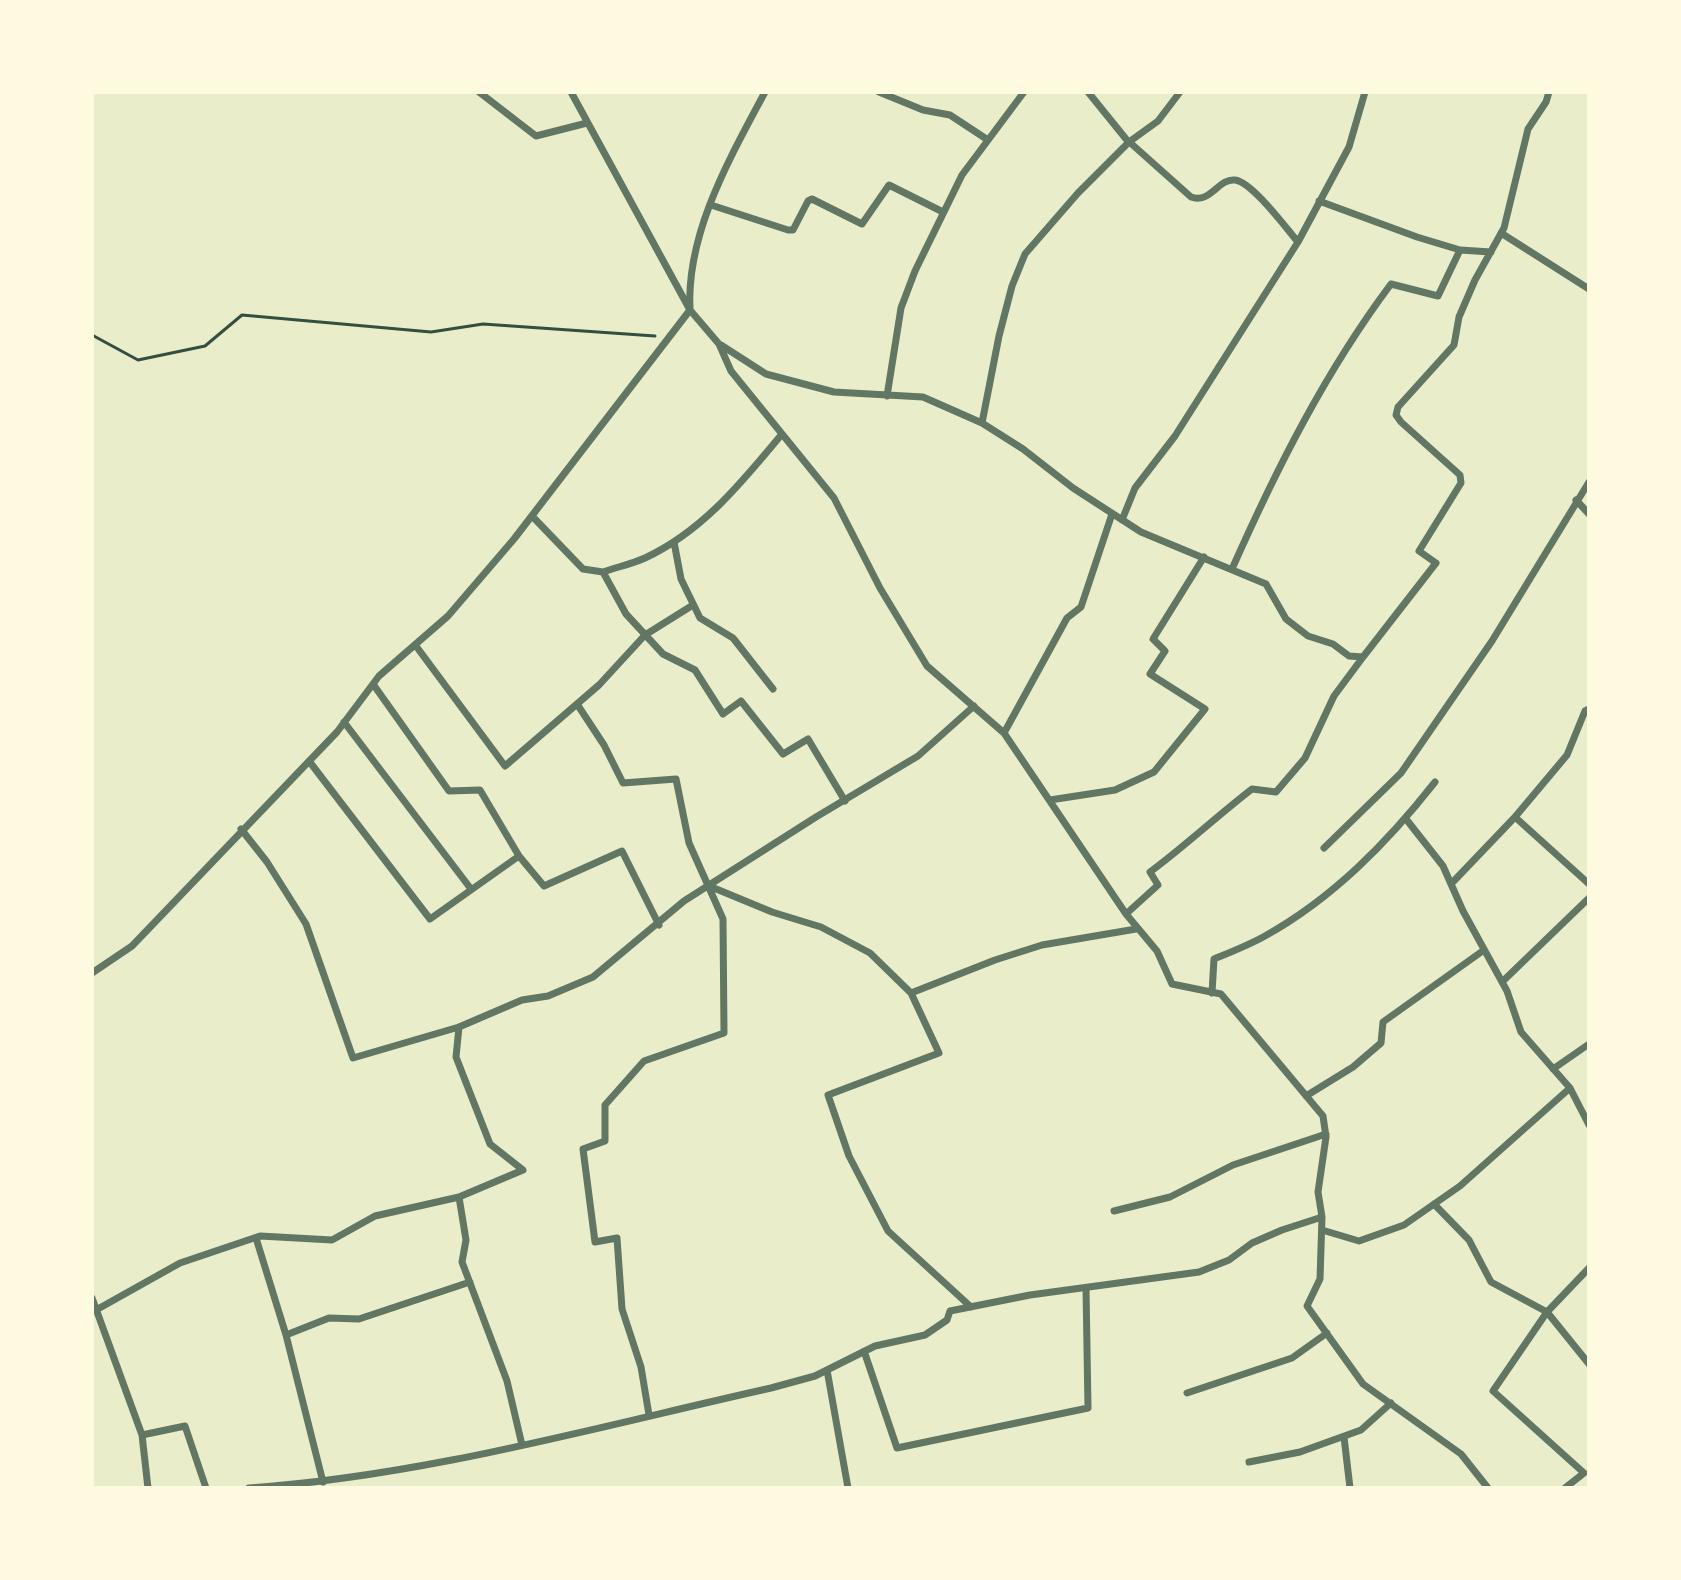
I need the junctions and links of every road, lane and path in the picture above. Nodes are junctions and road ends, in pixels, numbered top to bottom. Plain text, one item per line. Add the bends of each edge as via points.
1 (479, 92) edge
2 (571, 92) edge
3 (765, 92) edge
4 (879, 92) edge
5 (1024, 92) edge
6 (1088, 92) edge
7 (1180, 92) edge
8 (1365, 92) edge
9 (1549, 92) edge
10 (587, 123) junction
11 (988, 140) junction
12 (1129, 142) junction
13 (1319, 201) junction
14 (711, 205) junction
15 (943, 212) junction
16 (1501, 233) junction
17 (1298, 242) junction
18 (1460, 250) junction
19 (1491, 252) junction
20 (1589, 289) edge
21 (690, 310) junction
22 (92, 335) edge
23 (669, 337) junction
24 (719, 344) junction
25 (887, 396) junction
26 (982, 423) junction
27 (782, 434) junction
28 (1589, 482) edge
29 (1576, 500) junction
30 (1112, 514) junction
31 (1589, 514) edge
32 (532, 516) junction
33 (1122, 520) junction
34 (674, 542) junction
35 (1204, 557) junction
36 (1232, 569) junction
37 (603, 572) junction
38 (693, 605) junction
39 (645, 635) junction
40 (416, 646) junction
41 (1363, 657) junction
42 (373, 684) junction
43 (773, 689) dead end
44 (577, 704) junction
45 (974, 706) junction
46 (1589, 709) edge
47 (344, 722) junction
48 (1004, 733) junction
49 (309, 761) junction
50 (1435, 782) dead end
51 (1050, 800) junction
52 (845, 801) junction
53 (1515, 817) junction
54 (1406, 819) junction
55 (241, 829) junction
56 (1324, 848) dead end
57 (519, 856) junction
58 (1451, 884) junction
59 (1589, 884) edge
60 (709, 886) junction
61 (471, 889) junction
62 (1589, 898) edge
63 (1126, 914) junction
64 (659, 925) junction
65 (1136, 929) junction
66 (1484, 950) junction
67 (92, 973) edge
68 (1502, 982) junction
69 (911, 993) junction
70 (1212, 993) junction
71 (459, 1027) junction
72 (1589, 1044) edge
73 (1553, 1069) junction
74 (1570, 1088) junction
75 (1306, 1096) junction
76 (1589, 1125) edge
77 (1326, 1134) junction
78 (459, 1197) junction
79 (1434, 1204) junction
80 (1114, 1211) dead end
81 (1322, 1217) junction
82 (1322, 1230) junction
83 (256, 1238) junction
84 (1589, 1268) edge
85 (470, 1282) junction
86 (1086, 1288) junction
87 (92, 1298) edge
88 (971, 1307) junction
89 (96, 1310) junction
90 (1547, 1312) junction
91 (1327, 1333) junction
92 (286, 1335) junction
93 (864, 1351) junction
94 (1589, 1364) edge
95 (827, 1370) junction
96 (1187, 1393) dead end
97 (1391, 1403) junction
98 (649, 1415) junction
99 (142, 1435) junction
100 (1344, 1437) junction
101 (522, 1445) junction
102 (1249, 1462) dead end
103 (323, 1482) junction
104 (148, 1488) edge
105 (206, 1488) edge
106 (249, 1488) edge
107 (848, 1488) edge
108 (1350, 1488) edge
109 (1488, 1488) edge
110 (1565, 1488) edge

1 - 10 street via 536,136
2 - 10 street
3 - 14 street
4 - 11 street via 950,115
5 - 11 street
6 - 12 street
7 - 12 street via 1158,121
8 - 13 street via 1349,147
9 - 16 street via 1528,129
10 - 21 street
11 - 15 street
12 - 17 street via 1191,197 1205,198 1230,180 1242,183
12 - 26 street via 1025,254 999,336
13 - 17 street
13 - 18 street
14 - 15 street via 793,230 812,199 862,224 889,185
14 - 21 street via 692,260
15 - 25 street via 901,308
16 - 19 street
16 - 20 street
17 - 33 street via 1175,436 1135,488
18 - 19 street
18 - 36 street via 1438,296 1391,284 1369,314 1297,431
19 - 41 street via 1459,317 1454,345 1398,407 1401,422 1460,475 1461,483 1419,551 1436,563
21 - 23 street
21 - 24 street
22 - 23 path via 138,360 205,346 242,315 431,332 483,324
23 - 32 street
24 - 25 street via 766,374 834,392
24 - 27 street via 731,371
25 - 26 street via 923,397
26 - 30 street
27 - 34 street via 723,504
27 - 45 street via 834,498 927,666
28 - 29 street
29 - 31 street
29 - 56 street via 1492,641 1401,773
30 - 33 street
30 - 48 street via 1081,607 1067,618
32 - 37 street via 583,569
32 - 40 street
33 - 35 street
34 - 37 street
34 - 38 street
35 - 36 street
35 - 51 street via 1153,639 1165,651 1150,674 1205,709 1154,772 1115,790
36 - 41 street via 1266,584 1286,619 1308,636 1349,656
37 - 39 street via 626,614
38 - 39 street
38 - 43 street via 700,618 733,638
39 - 44 street
39 - 52 street via 663,654 695,670 723,714 741,701 783,754 808,739
40 - 42 street
40 - 44 street via 505,766
41 - 63 street via 1334,696 1305,758 1276,792 1252,789 1227,808 1150,872 1158,885
42 - 47 street
42 - 57 street via 449,791 480,790
44 - 60 street via 623,783 676,779 689,843
45 - 48 street
45 - 52 street via 918,756
46 - 53 street via 1567,755
47 - 49 street
47 - 61 street
48 - 51 street
49 - 55 street
49 - 61 street via 430,919
50 - 54 street
51 - 63 street
52 - 60 street
53 - 58 street
53 - 59 street
54 - 58 street
54 - 70 street via 1311,907 1264,937 1214,959
55 - 67 street via 132,946
55 - 71 street via 306,924 353,1058
57 - 61 street
57 - 64 street via 544,886 622,851
58 - 66 street
60 - 64 street
60 - 69 street via 821,927 870,953
60 - 98 street via 723,919 724,1033 644,1061 605,1105 605,1141 583,1149 595,1242 617,1238 622,1309 641,1367
62 - 68 street
63 - 65 street
64 - 71 street via 593,977
65 - 69 street via 1042,945
65 - 70 street via 1157,951 1172,984
66 - 68 street
66 - 75 street via 1383,1022 1381,1043
68 - 73 street via 1521,1032
69 - 88 street via 939,1053 828,1095 849,1156 888,1231
70 - 75 street via 1221,994
71 - 78 street via 456,1057 490,1144 523,1170
72 - 73 street
73 - 74 street
74 - 76 street
74 - 79 street
75 - 77 street via 1323,1116
77 - 80 street via 1233,1165 1170,1197
77 - 81 street via 1318,1192
78 - 83 street via 375,1216 332,1240
78 - 85 street via 466,1240 462,1262
79 - 82 street via 1404,1225 1359,1241
79 - 90 street via 1469,1240 1491,1282
81 - 82 street
81 - 86 street via 1252,1243 1199,1272
82 - 91 street via 1320,1279 1307,1306
83 - 89 street via 180,1263
83 - 92 street
84 - 90 street
85 - 92 street via 359,1319 329,1318
85 - 101 street via 507,1381
86 - 88 street
86 - 93 street via 1088,1408 897,1448
87 - 89 street
88 - 93 street via 950,1311 947,1320 925,1335
89 - 99 street
90 - 94 street
90 - 110 street via 1493,1391 1584,1473
91 - 96 street via 1292,1358
91 - 97 street via 1363,1384
92 - 103 street
93 - 95 street
95 - 98 street
95 - 107 street
97 - 100 street via 1361,1430
97 - 109 street via 1461,1454
98 - 101 street
99 - 104 street
99 - 105 street via 185,1426
100 - 102 street
100 - 108 street
101 - 103 street
103 - 106 street

